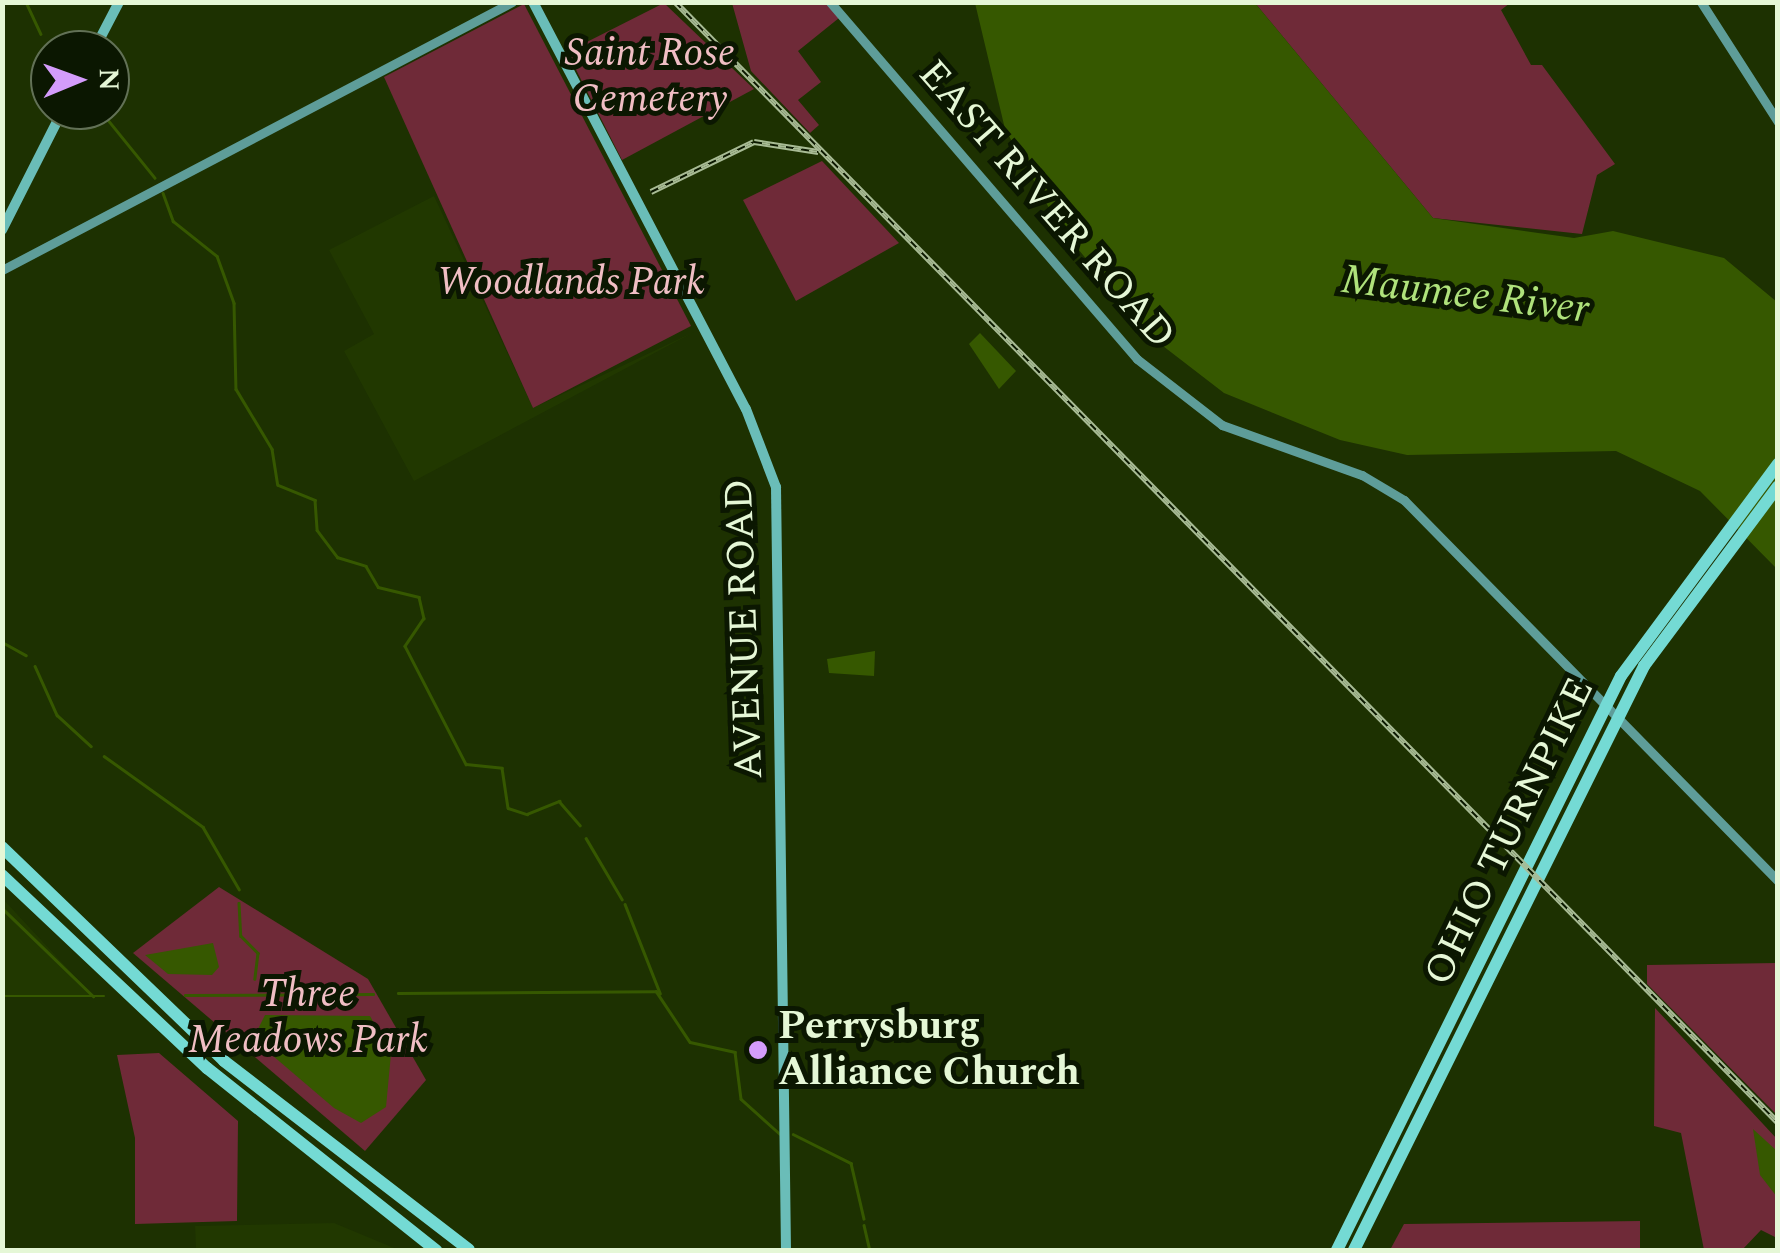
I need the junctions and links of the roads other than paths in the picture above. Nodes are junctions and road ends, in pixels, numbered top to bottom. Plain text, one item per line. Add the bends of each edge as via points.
1 (119, 2) edge
2 (512, 2) edge
3 (533, 2) edge
4 (830, 2) edge
5 (1701, 2) edge
6 (104, 30) edge
7 (1778, 122) edge
8 (53, 130) edge
9 (2, 230) edge
10 (2, 270) edge
11 (1778, 464) edge
12 (1778, 486) edge
13 (1719, 550) junction
14 (2, 847) edge
15 (2, 875) edge
16 (1778, 881) edge
17 (377, 1204) junction
18 (427, 1250) edge
19 (436, 1250) edge
20 (472, 1250) edge
21 (786, 1250) edge
22 (1338, 1250) edge
23 (1354, 1250) edge

1 - 6 main road
2 - 10 main road
3 - 21 main road, AVENUE ROAD via 746,409 776,487
4 - 16 main road, EAST RIVER ROAD via 1137,359 1230,429 1362,475 1404,500
5 - 7 main road
8 - 9 main road
11 - 13 highway, OHIO TURNPIKE
12 - 13 highway, OHIO TURNPIKE
13 - 22 highway, OHIO TURNPIKE via 1613,692
13 - 23 highway, OHIO TURNPIKE via 1624,704
14 - 20 highway via 200,1040
15 - 17 highway via 184,1048
17 - 18 highway
17 - 19 highway

